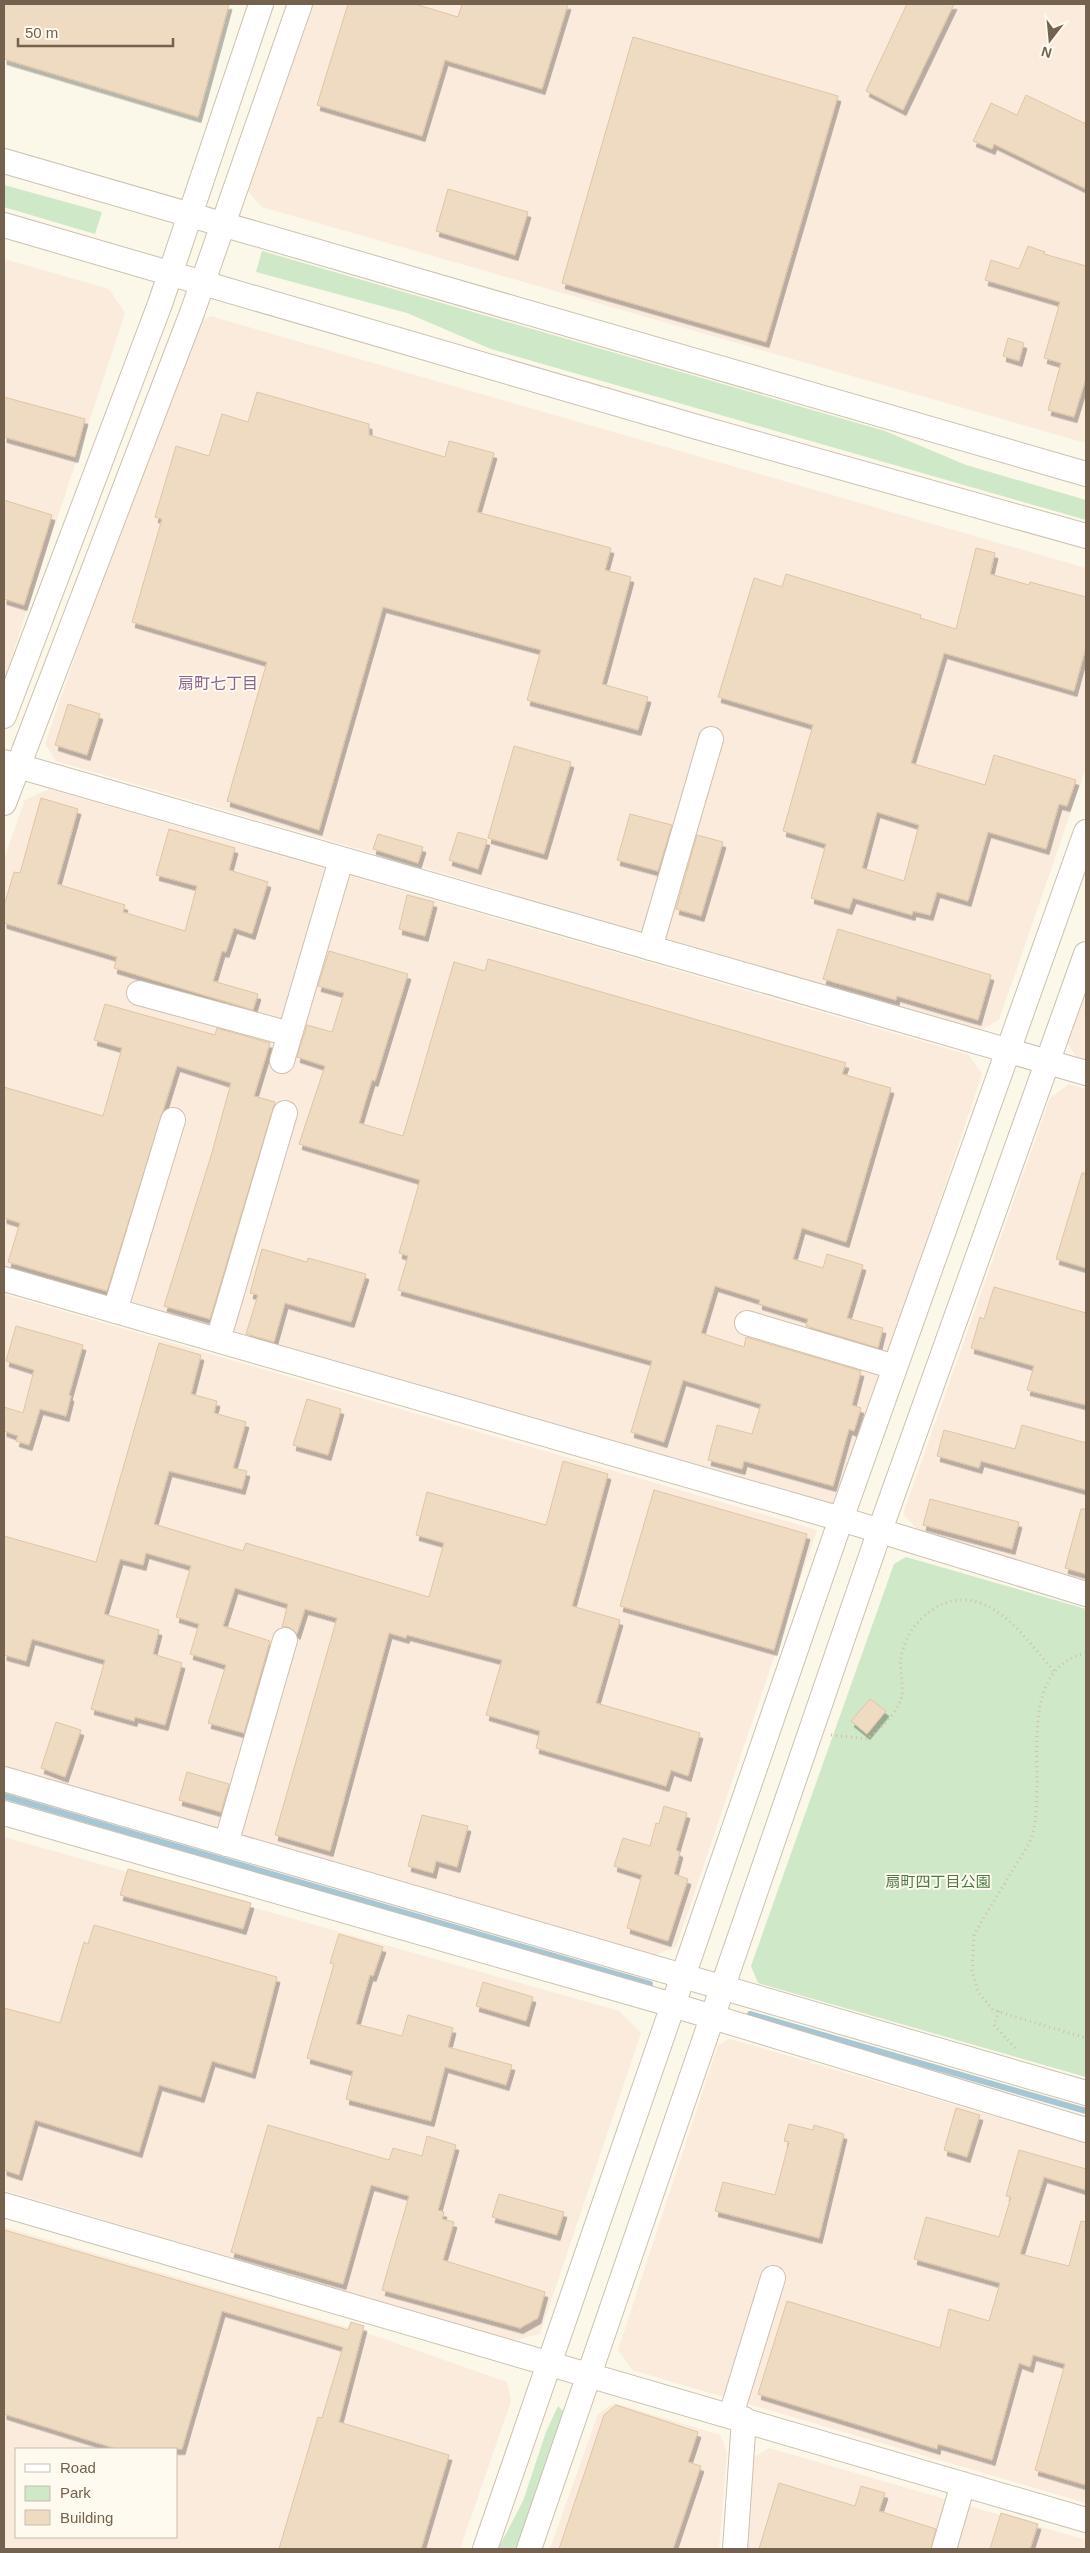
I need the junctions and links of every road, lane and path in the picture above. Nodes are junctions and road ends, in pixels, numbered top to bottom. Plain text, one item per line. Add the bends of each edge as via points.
1 (261, 4) edge
2 (300, 4) edge
3 (4, 161) edge
4 (190, 214) junction
5 (222, 224) junction
6 (4, 225) edge
7 (171, 272) junction
8 (202, 281) junction
9 (1086, 474) edge
10 (1086, 536) edge
11 (4, 716) edge
12 (711, 739) dead end
13 (10, 763) edge
14 (4, 804) edge
15 (1086, 832) edge
16 (341, 860) junction
17 (650, 948) junction
18 (1086, 954) edge
19 (139, 993) dead end
20 (290, 1034) junction
21 (1007, 1049) junction
22 (282, 1061) dead end
23 (1047, 1061) junction
24 (1086, 1073) edge
25 (284, 1113) dead end
26 (173, 1120) dead end
27 (4, 1279) edge
28 (115, 1310) junction
29 (747, 1323) dead end
30 (218, 1340) junction
31 (895, 1367) junction
32 (841, 1520) junction
33 (879, 1533) junction
34 (1086, 1594) edge
35 (285, 1640) dead end
36 (1086, 1653) edge
37 (1054, 1671) junction
38 (828, 1735) dead end
39 (4, 1780) edge
40 (4, 1813) edge
41 (226, 1844) junction
42 (683, 1977) junction
43 (723, 1987) junction
44 (673, 2005) junction
45 (999, 2011) junction
46 (712, 2018) junction
47 (1086, 2038) edge
48 (1016, 2057) dead end
49 (1086, 2093) edge
50 (1086, 2130) edge
51 (4, 2205) edge
52 (773, 2278) dead end
53 (550, 2366) junction
54 (588, 2375) junction
55 (738, 2417) junction
56 (963, 2484) junction
57 (1086, 2520) edge
58 (486, 2549) edge
59 (529, 2549) edge
60 (734, 2549) edge
61 (944, 2549) edge

1 - 4 street
2 - 5 street
3 - 4 street
4 - 5 street
4 - 7 street
5 - 8 street
5 - 9 street
6 - 7 street
7 - 8 street
7 - 11 street
8 - 10 street via 697,427
8 - 13 street
12 - 17 street
13 - 14 street
13 - 16 street
15 - 21 street
16 - 17 street
16 - 20 street
17 - 21 street
18 - 23 street
19 - 20 street
20 - 22 street
21 - 23 street
21 - 31 street
23 - 24 street
23 - 33 street
25 - 30 street
26 - 28 street
27 - 28 street
28 - 30 street
29 - 31 street
30 - 32 street
31 - 32 street
32 - 33 street
32 - 42 street
33 - 34 street
33 - 43 street
35 - 41 street
36 - 37 path via 1069,1657
37 - 38 path via 1001,1613 981,1602 962,1600 942,1604 926,1614 909,1632 901,1658 902,1694 895,1710 879,1730 867,1739
37 - 45 path via 1040,1706 1037,1817 1030,1841 974,1935 972,1971 978,1992 993,2010
39 - 41 street
40 - 44 street
41 - 42 street
42 - 43 street
42 - 44 street
43 - 46 street
43 - 49 street
44 - 46 street
44 - 53 street
45 - 47 path
45 - 48 path via 994,2026 1017,2050
46 - 50 street
46 - 54 street
51 - 53 street
52 - 55 street
53 - 54 street
53 - 58 street
54 - 55 street
54 - 59 street
55 - 56 street
55 - 60 street
56 - 57 street
56 - 61 street

